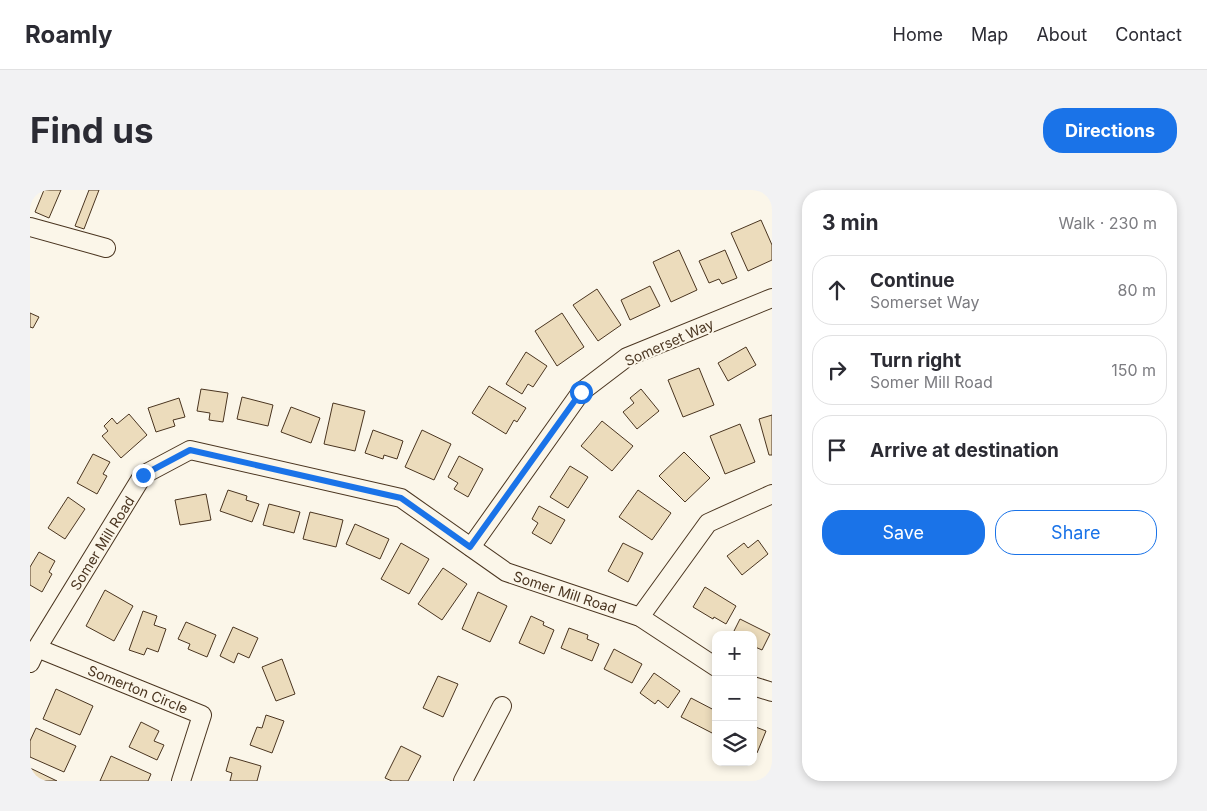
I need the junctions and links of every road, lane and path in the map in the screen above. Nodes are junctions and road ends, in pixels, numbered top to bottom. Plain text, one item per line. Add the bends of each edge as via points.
1 (30, 227) edge
2 (106, 248) dead end
3 (772, 298) edge
4 (772, 494) edge
5 (470, 547) junction
6 (640, 617) junction
7 (33, 656) edge
8 (712, 664) edge
9 (757, 687) edge
10 (772, 692) edge
11 (502, 706) dead end
12 (181, 781) edge
13 (462, 781) edge

1 - 2 street
3 - 5 street, Somerset Way via 627,357 581,392
4 - 6 street via 708,523
5 - 6 street, Somer Mill Road via 506,572
5 - 7 street, Somer Mill Road via 401,498 190,450 143,475
6 - 8 street, Somer Mill Road
7 - 12 street, Somerton Circle via 202,715
9 - 10 street
11 - 13 street

